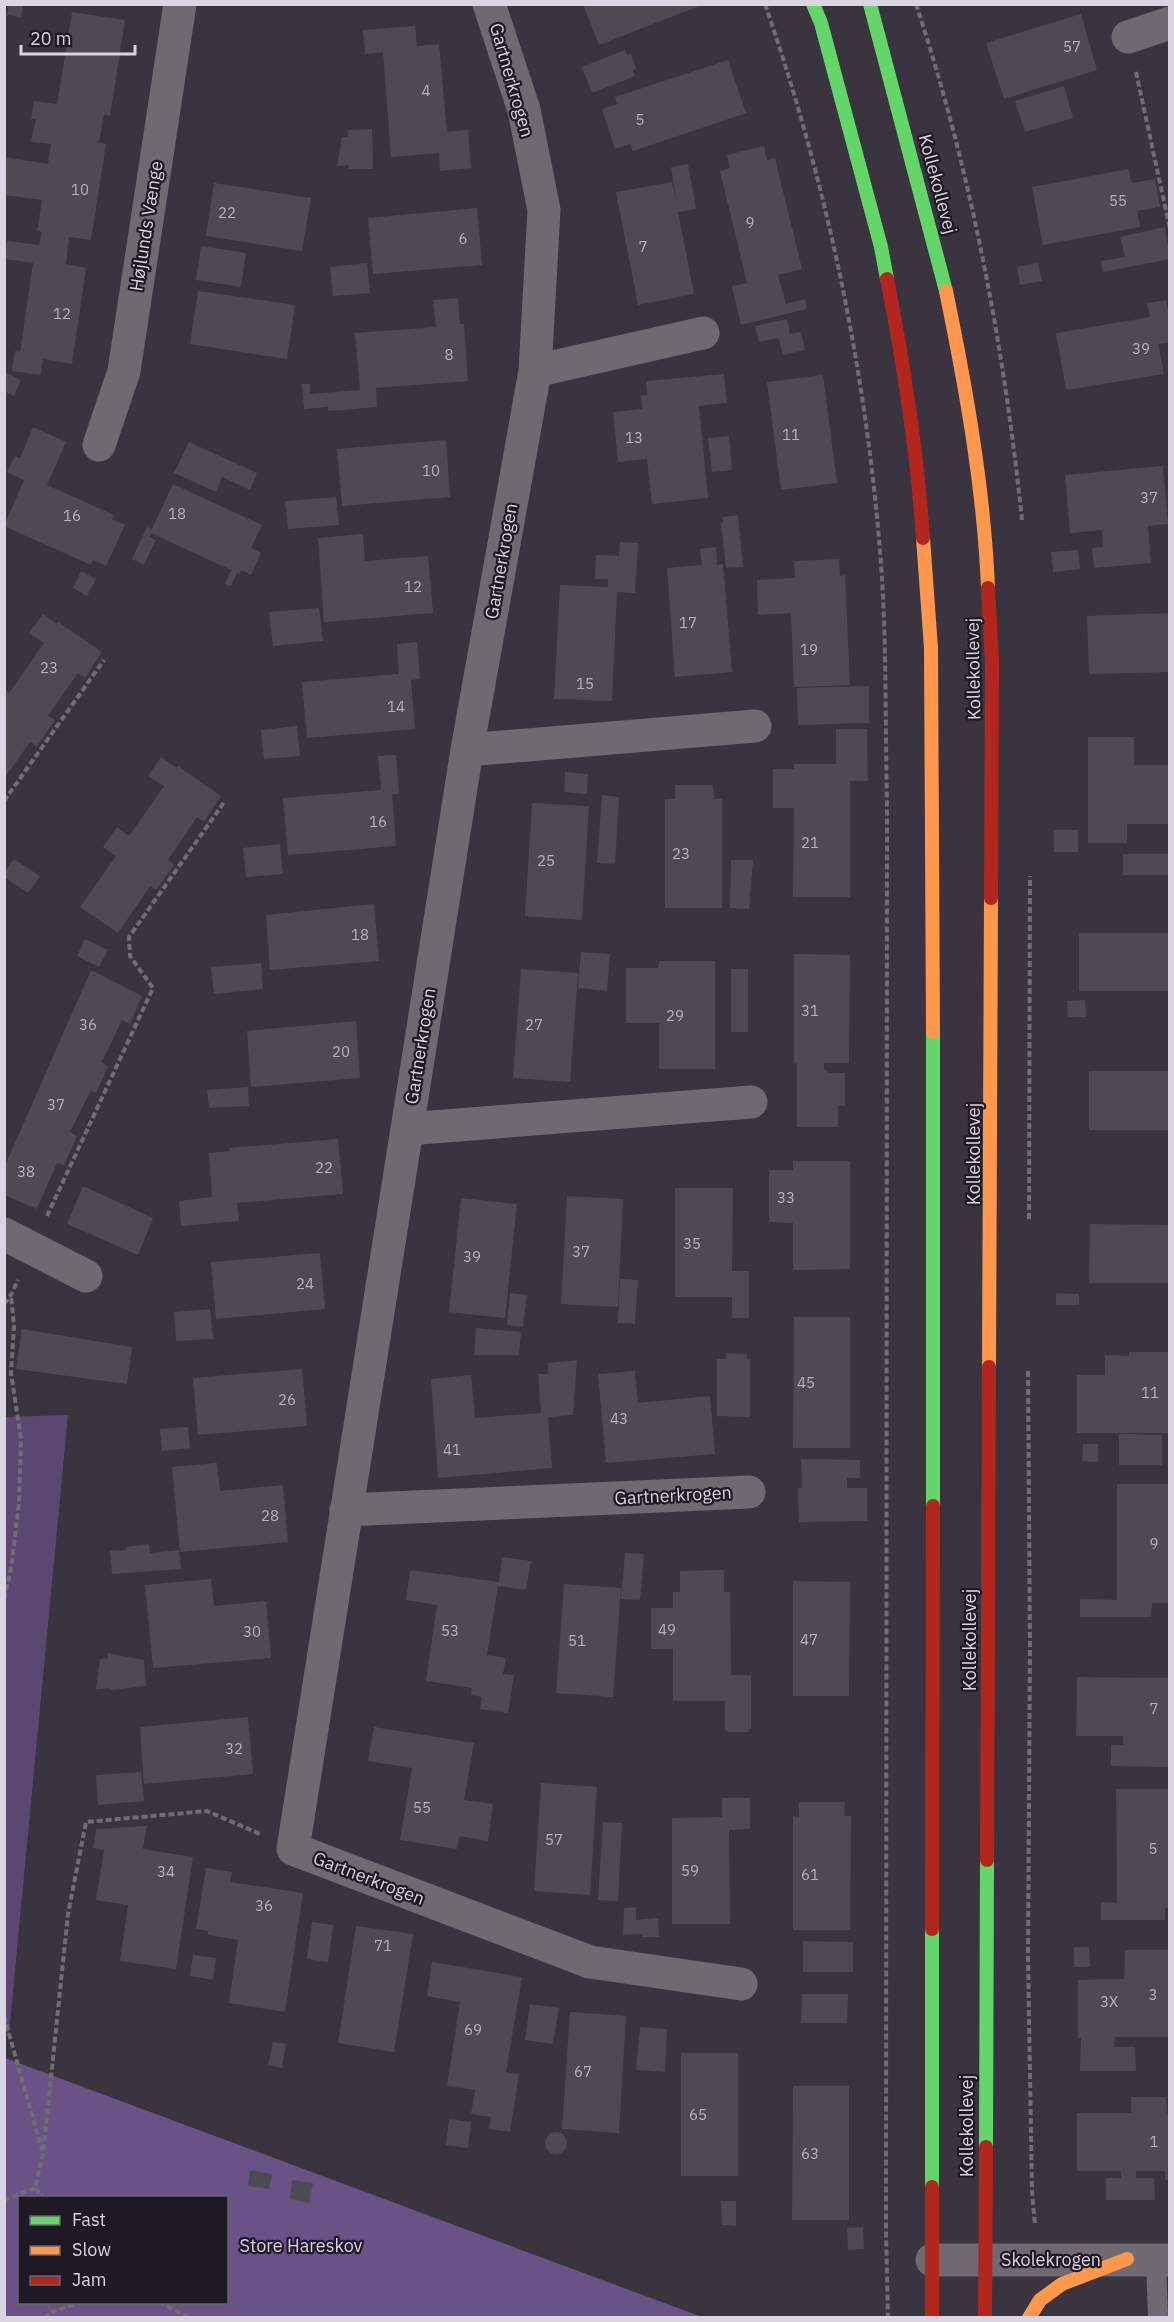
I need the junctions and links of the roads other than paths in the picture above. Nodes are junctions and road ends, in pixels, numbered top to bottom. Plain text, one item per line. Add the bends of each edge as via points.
1 (180, 4) edge
2 (489, 4) edge
3 (813, 4) edge
4 (870, 4) edge
5 (1170, 23) edge
6 (1128, 37) road end
7 (702, 333) dead end
8 (535, 371) junction
9 (99, 445) dead end
10 (755, 726) dead end
11 (467, 750) junction
12 (751, 1102) dead end
13 (407, 1129) junction
14 (18, 1241) edge
15 (86, 1276) dead end
16 (749, 1492) dead end
17 (346, 1510) junction
18 (741, 1984) dead end
19 (983, 2259) junction
20 (1151, 2259) edge
21 (932, 2260) junction
22 (932, 2318) edge
23 (985, 2318) edge
24 (1029, 2318) edge
25 (1158, 2318) edge

1 - 9 street, Højlunds Vænge via 124,371
2 - 8 street, Gartnerkrogen via 524,110 544,210
3 - 21 street, Kollekollevej via 881,247 902,357 919,473 931,648
4 - 19 street, Kollekollevej via 942,273 964,379 987,556 992,661
5 - 6 street
7 - 8 street
8 - 11 street, Gartnerkrogen
10 - 11 street
11 - 13 street, Gartnerkrogen
12 - 13 street, Gartnerkrogen
13 - 17 street, Gartnerkrogen
14 - 15 street
16 - 17 street, Gartnerkrogen
17 - 18 street, Gartnerkrogen via 293,1849 590,1962
19 - 20 street, Skolekrogen
19 - 21 street, Skolekrogen
19 - 23 street, Kollekollevej
20 - 24 street via 1062,2284 1040,2300
20 - 25 lane
21 - 22 street, Kollekollevej

